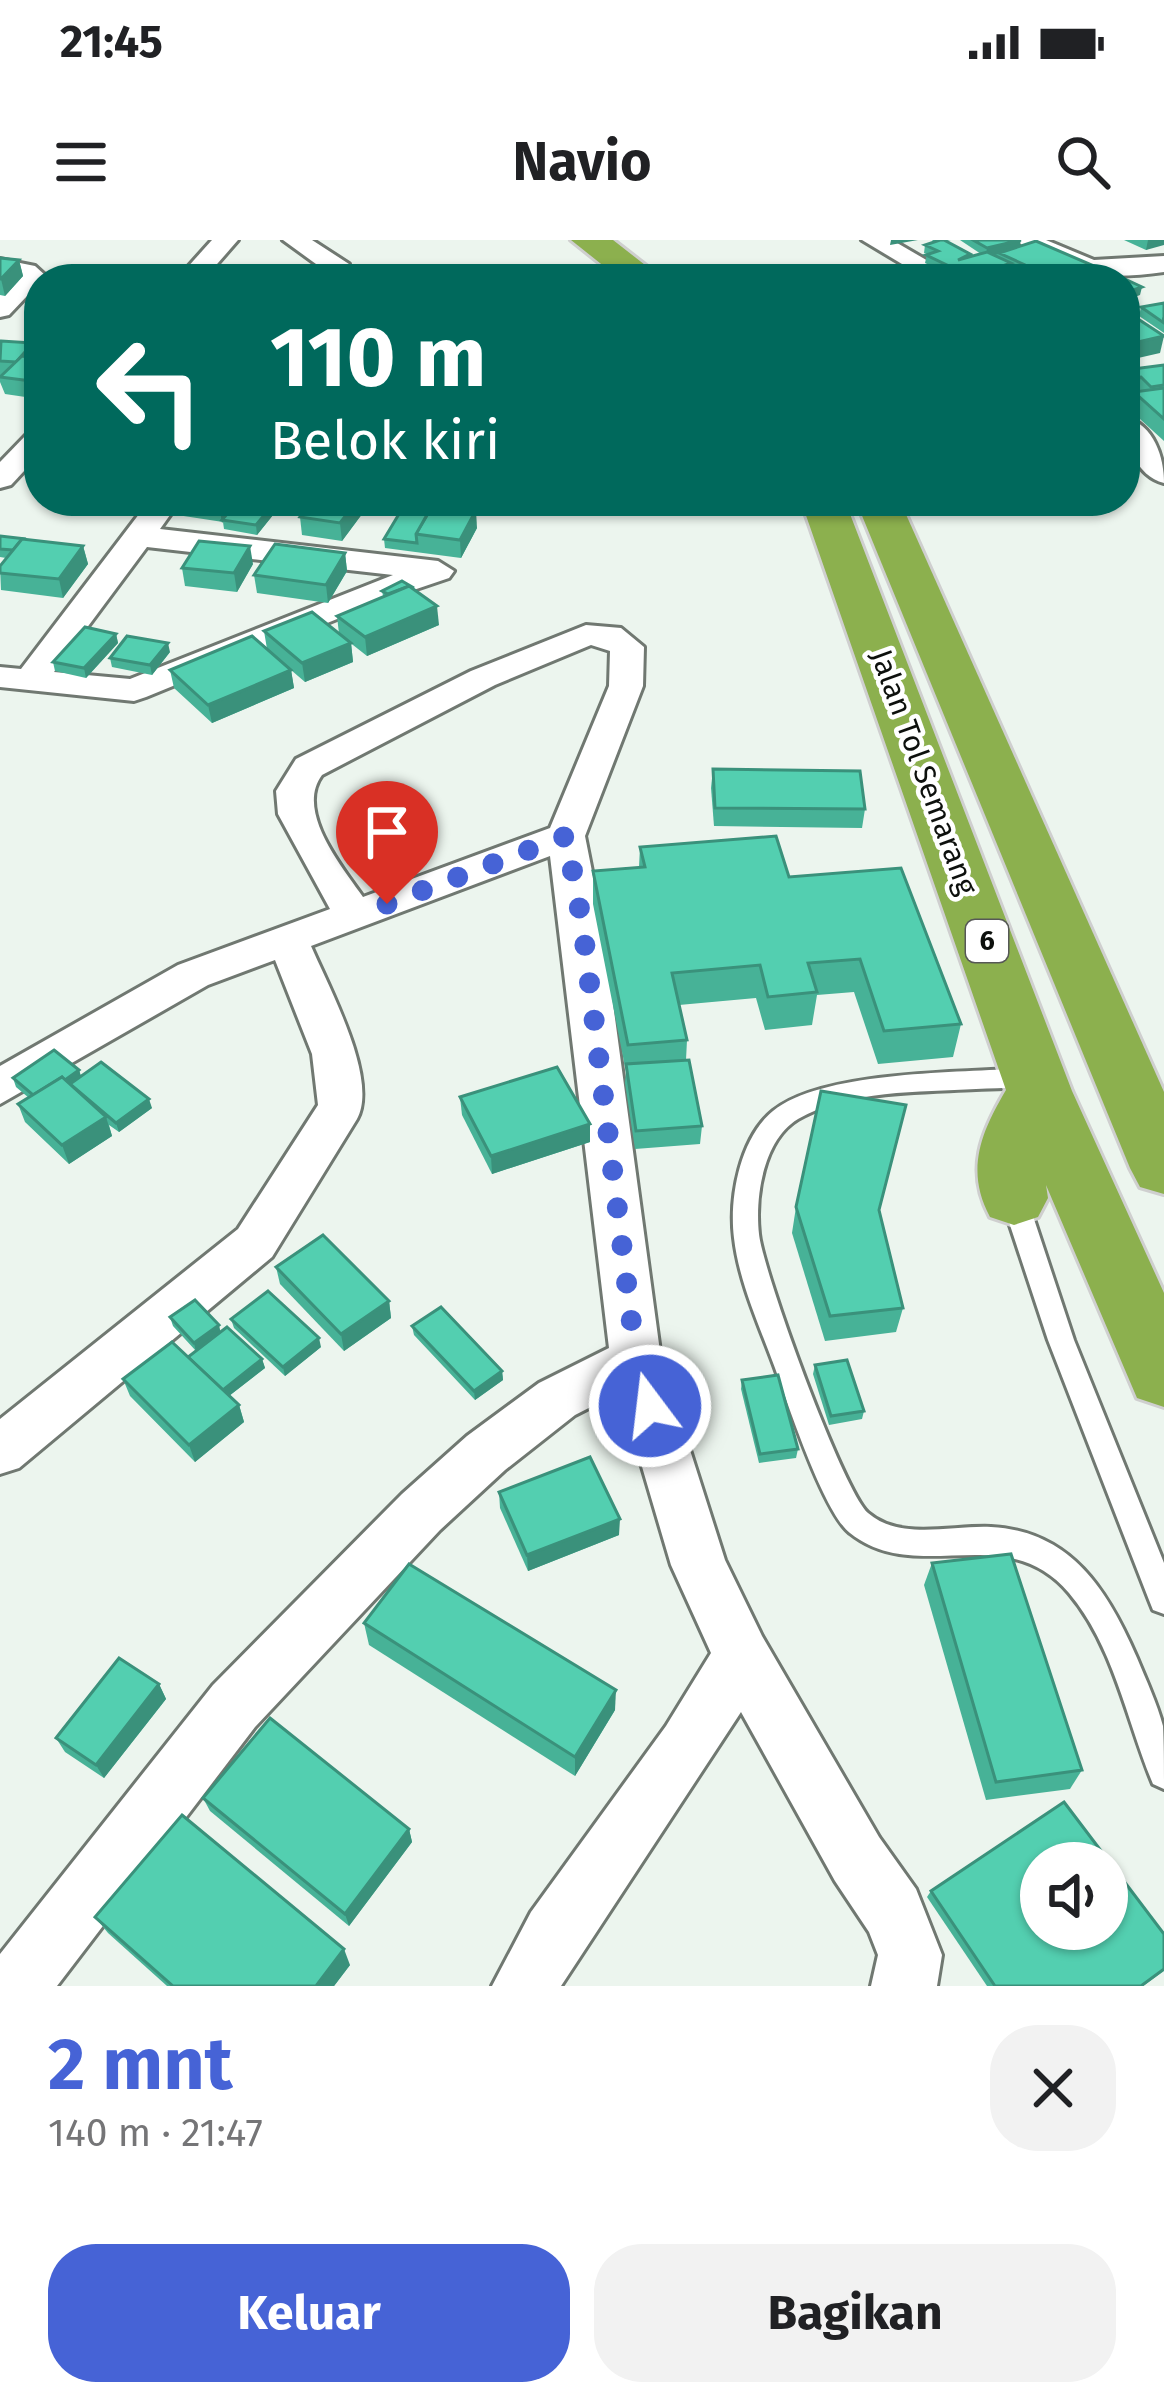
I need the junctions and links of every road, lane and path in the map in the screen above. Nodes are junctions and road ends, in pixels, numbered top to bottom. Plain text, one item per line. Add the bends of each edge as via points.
1 (226, 240) edge
2 (295, 240) edge
3 (589, 240) edge
4 (874, 240) edge
5 (1030, 240) edge
6 (204, 264) edge
7 (334, 264) edge
8 (641, 264) edge
9 (918, 264) edge
10 (1082, 264) edge
11 (24, 285) edge
12 (0, 309) edge
13 (1140, 444) edge
14 (24, 453) edge
15 (1164, 474) edge
16 (0, 479) edge
17 (153, 516) edge
18 (828, 516) edge
19 (884, 516) edge
20 (137, 536) junction
21 (476, 558) dead end
22 (438, 571) junction
23 (15, 678) edge
24 (566, 836) junction
25 (356, 918) junction
26 (289, 943) junction
27 (1036, 1084) junction
28 (0, 1087) edge
29 (1164, 1168) edge
30 (1014, 1198) joint
31 (636, 1359) junction
32 (1164, 1376) edge
33 (0, 1451) edge
34 (1164, 1600) edge
35 (742, 1656) junction
36 (1164, 1773) edge
37 (16, 1986) edge
38 (525, 1986) edge
39 (904, 1986) edge

1 - 6 street
2 - 7 street
3 - 8 highway
4 - 9 street
5 - 10 street
11 - 12 street
13 - 15 street
14 - 16 street
17 - 20 street
18 - 27 highway, Jalan Tol Semarang / 6
19 - 29 highway, Jalan Tol Semarang / 6
20 - 22 street
20 - 23 street
21 - 22 street
22 - 23 street via 134,689
24 - 25 street
24 - 25 street via 626,686 627,647 609,635 586,635 483,678 309,767 293,799
24 - 31 street
25 - 26 street
26 - 28 street via 193,975
26 - 33 street via 334,1054 341,1107 255,1243
27 - 30 highway via 1013,1136
27 - 32 highway, Jalan Tol Semarang / 6
27 - 36 lane via 818,1096 780,1118 759,1152 746,1238 785,1366 852,1518 873,1537 977,1537 1050,1554 1079,1581 1108,1628
30 - 34 lane
31 - 35 street via 699,1565
31 - 37 street via 557,1399 421,1512 234,1706
35 - 38 street
35 - 39 street via 893,1912 910,1955

